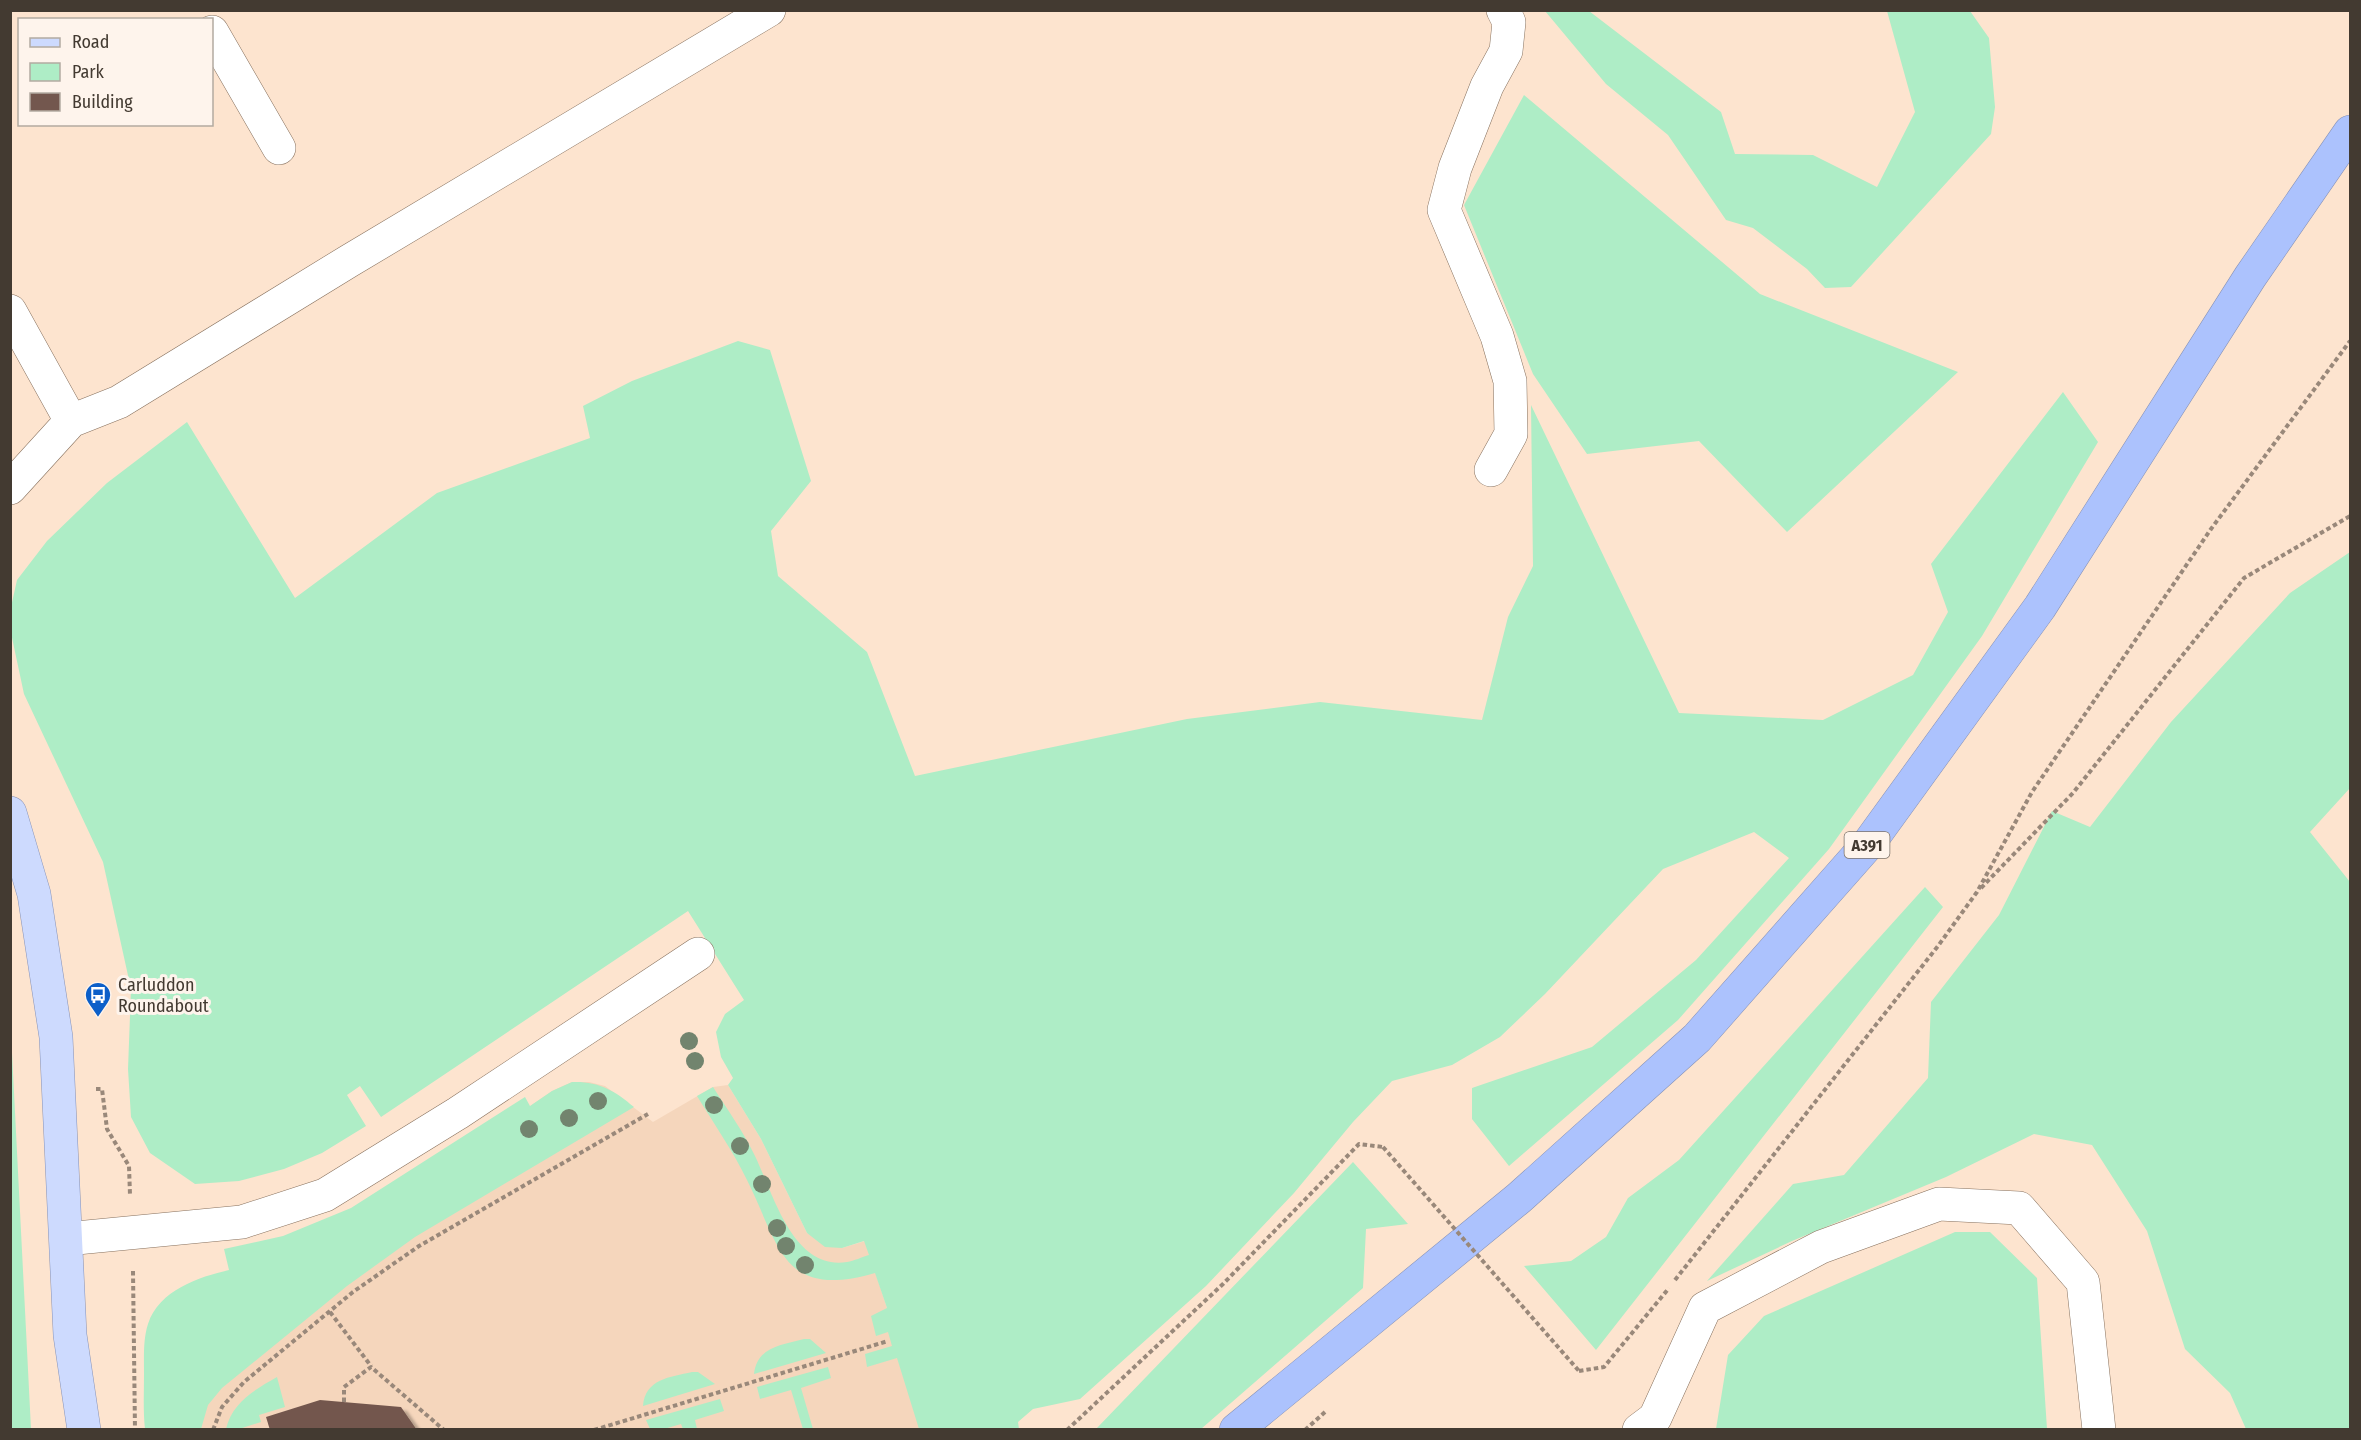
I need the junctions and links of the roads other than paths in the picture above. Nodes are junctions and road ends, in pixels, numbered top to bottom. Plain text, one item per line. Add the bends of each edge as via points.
1 (769, 10) edge
2 (1503, 10) edge
3 (213, 34) edge
4 (2350, 132) edge
5 (279, 148) dead end
6 (10, 311) edge
7 (71, 421) junction
8 (1491, 470) dead end
9 (10, 488) edge
10 (10, 813) edge
11 (698, 954) dead end
12 (66, 1239) junction
13 (84, 1430) edge
14 (1236, 1430) edge
15 (1639, 1430) edge
16 (2099, 1430) edge

1 - 7 street via 119,402
2 - 8 street via 1509,22 1506,51 1487,86 1463,147 1444,210 1497,336 1510,381 1511,434
3 - 5 street
4 - 14 highway, A391 via 2250,277 2040,607 1869,843 1696,1038 1519,1198
6 - 7 street
7 - 9 street
10 - 12 main road via 34,894 56,1037
11 - 12 street via 458,1113 325,1195 242,1222
12 - 13 main road via 70,1335
15 - 16 street via 1655,1418 1705,1308 1821,1247 1939,1204 2019,1208 2083,1282

